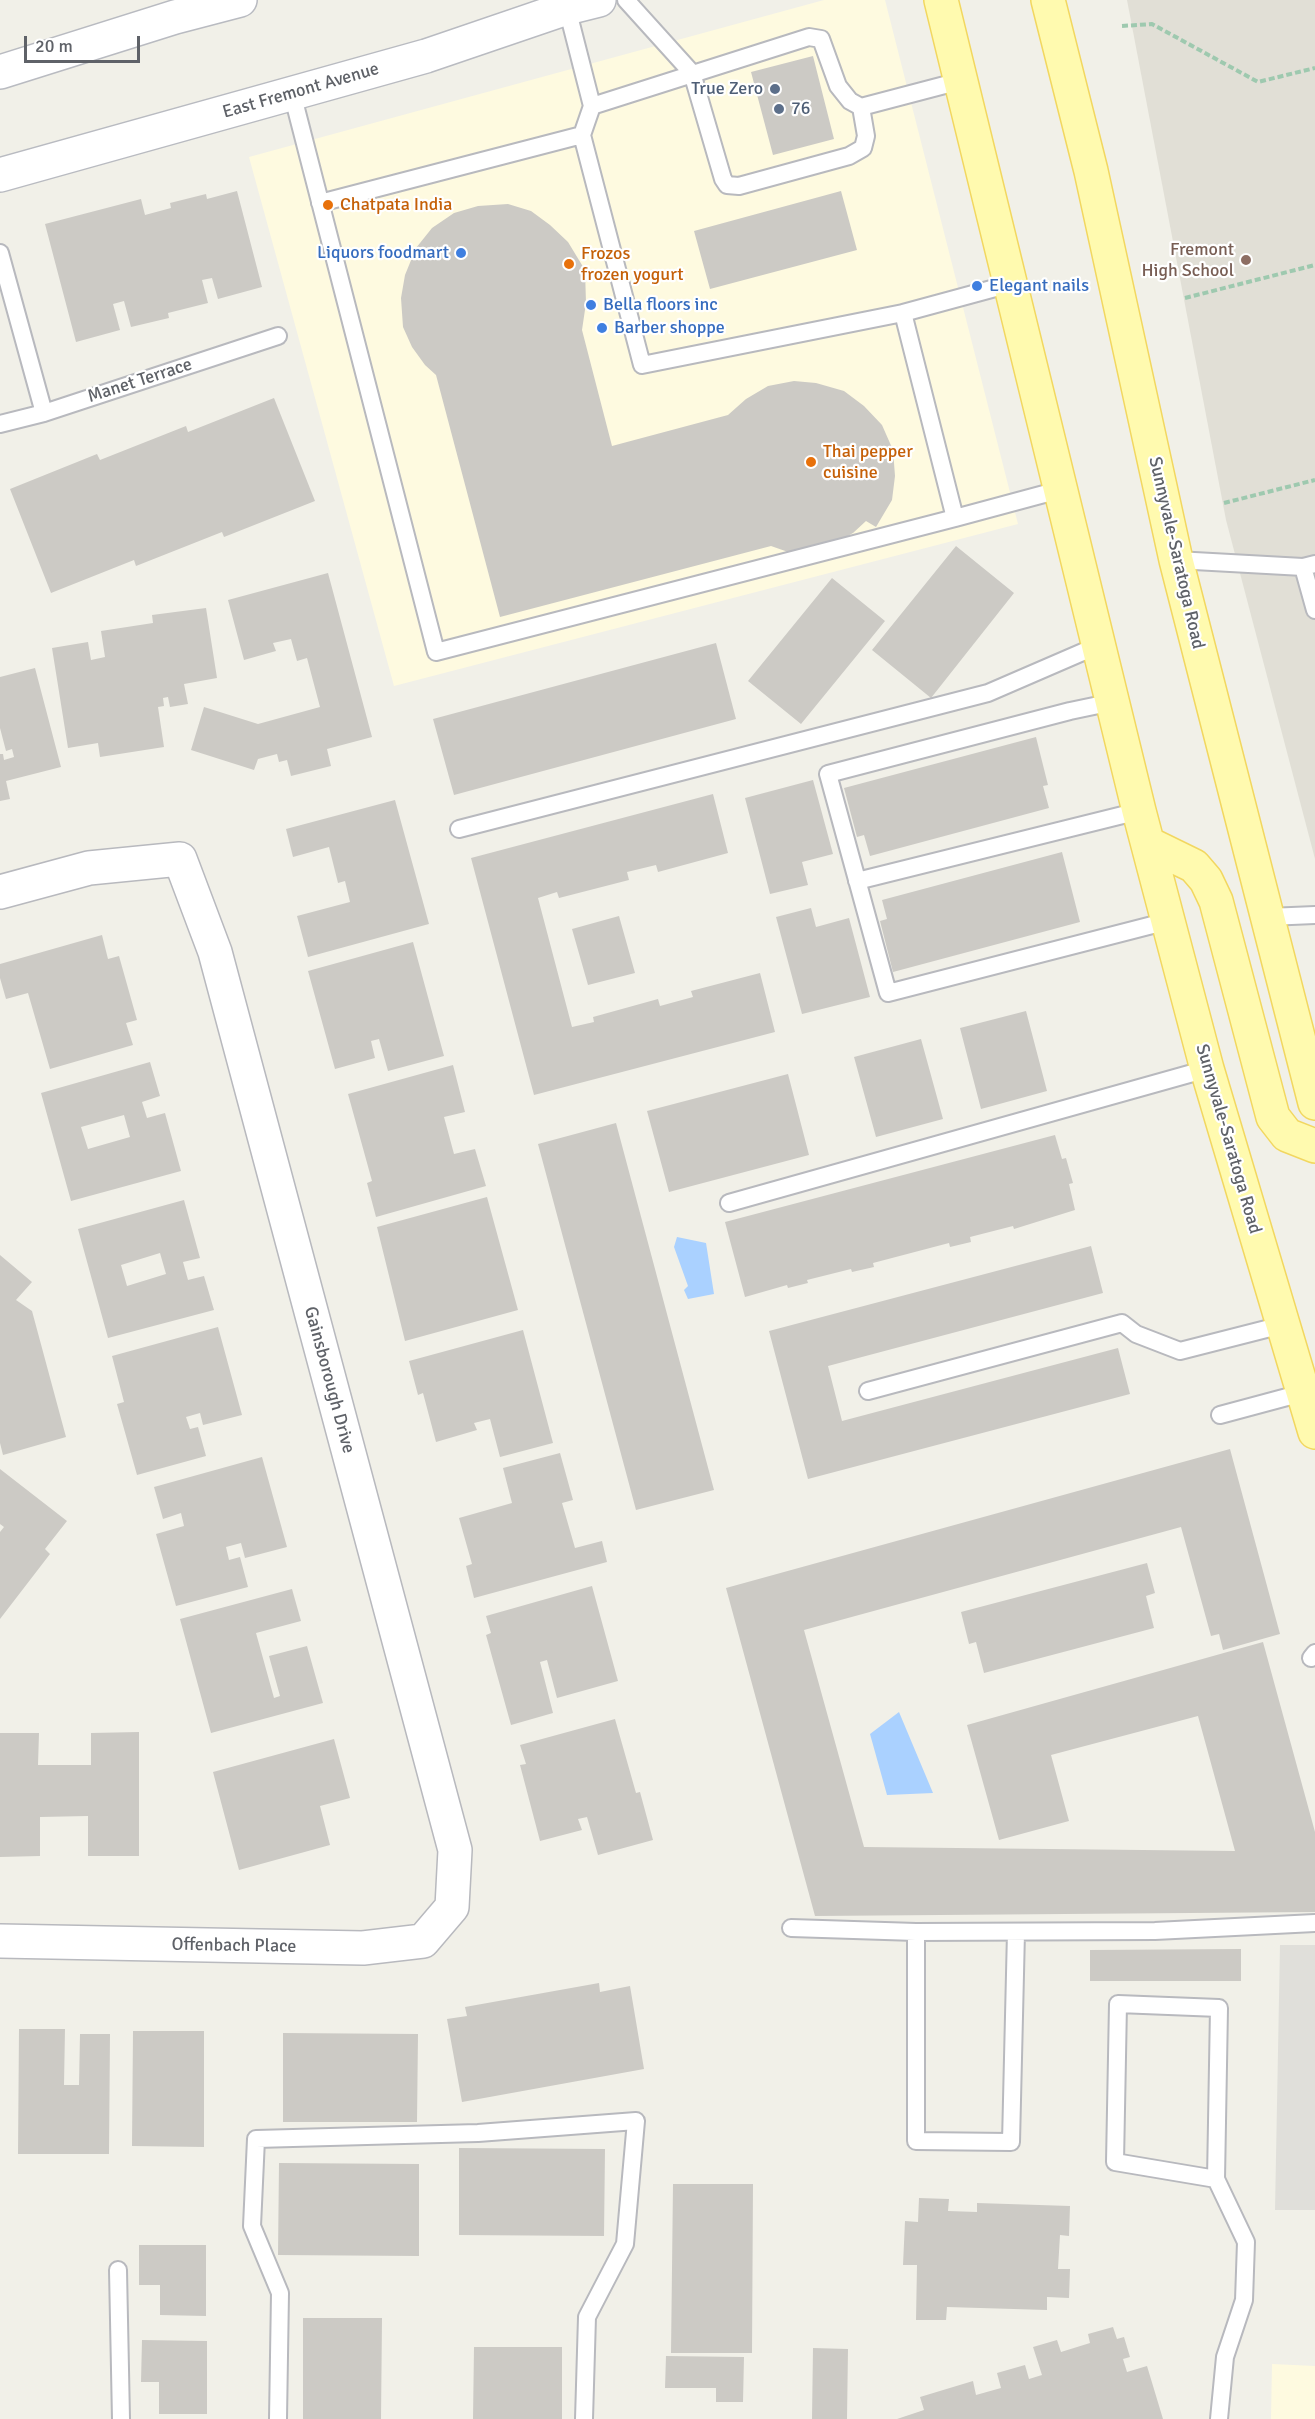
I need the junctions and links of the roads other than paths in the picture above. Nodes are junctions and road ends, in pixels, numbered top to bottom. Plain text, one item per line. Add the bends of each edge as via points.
1 (240, 0) edge
2 (599, 0) edge
3 (626, 0) edge
4 (941, 0) edge
5 (1048, 0) edge
6 (567, 8) junction
7 (0, 72) edge
8 (692, 73) junction
9 (960, 81) junction
10 (292, 93) junction
11 (592, 106) junction
12 (861, 107) junction
13 (582, 135) junction
14 (0, 175) edge
15 (320, 203) junction
16 (0, 253) edge
17 (1010, 284) junction
18 (903, 313) junction
19 (278, 336) dead end
20 (44, 413) junction
21 (0, 424) edge
22 (1059, 490) junction
23 (955, 518) junction
24 (1176, 560) junction
25 (1309, 566) edge
26 (1315, 610) edge
27 (1099, 645) junction
28 (1113, 702) junction
29 (1140, 811) junction
30 (459, 829) dead end
31 (1149, 844) junction
32 (857, 881) junction
33 (0, 892) edge
34 (1315, 915) edge
35 (1268, 917) junction
36 (1168, 921) junction
37 (1207, 1069) junction
38 (1315, 1103) edge
39 (1315, 1146) edge
40 (729, 1203) dead end
41 (1282, 1325) junction
42 (868, 1391) dead end
43 (1302, 1393) junction
44 (1220, 1415) dead end
45 (1315, 1432) edge
46 (452, 1907) joint
47 (1315, 1923) edge
48 (791, 1928) dead end
49 (916, 1932) junction
50 (1016, 1932) junction
51 (0, 1941) edge
52 (1216, 2179) junction
53 (118, 2270) dead end
54 (121, 2419) edge
55 (278, 2419) edge
56 (584, 2419) edge
57 (1219, 2419) edge

1 - 7 street
2 - 6 street, East Fremont Avenue
3 - 8 lane
4 - 9 main road, Sunnyvale-Saratoga Road
5 - 24 main road, Sunnyvale-Saratoga Road via 1091,171
6 - 10 street, East Fremont Avenue via 426,56
6 - 11 lane
8 - 11 lane
8 - 12 lane via 809,37 822,39 838,86
8 - 12 lane via 727,185 739,186 849,156 863,148 866,136
9 - 12 lane
9 - 17 main road, Sunnyvale-Saratoga Road
10 - 14 street, East Fremont Avenue
10 - 15 lane
11 - 13 lane
13 - 15 lane
13 - 18 lane via 642,365
15 - 23 lane via 436,652
16 - 20 lane
17 - 18 lane
17 - 22 main road, Sunnyvale-Saratoga Road
18 - 23 lane
19 - 20 lane, Manet Terrace
20 - 21 lane, Manet Terrace
22 - 23 lane
22 - 27 main road, Sunnyvale-Saratoga Road
24 - 25 lane
24 - 35 main road, Sunnyvale-Saratoga Road
25 - 26 lane
27 - 28 main road, Sunnyvale-Saratoga Road
27 - 30 lane via 988,693
28 - 29 main road, Sunnyvale-Saratoga Road
28 - 32 lane via 828,774
29 - 31 main road, Sunnyvale-Saratoga Road
29 - 32 lane
31 - 36 main road, Sunnyvale-Saratoga Road
31 - 39 main road via 1194,866 1206,880 1216,901 1273,1117 1287,1135
32 - 36 lane via 888,993
33 - 46 street, Gainsborough Drive via 89,868 180,859 215,952 455,1850
34 - 35 lane
35 - 38 main road, Sunnyvale-Saratoga Road
36 - 37 main road, Sunnyvale-Saratoga Road
37 - 40 lane
37 - 41 main road, Sunnyvale-Saratoga Road
41 - 42 lane via 1180,1351 1136,1334 1122,1323
41 - 43 main road, Sunnyvale-Saratoga Road
43 - 44 lane
43 - 45 main road, Sunnyvale-Saratoga Road
46 - 51 street, Offenbach Place via 423,1941 363,1948
47 - 50 lane via 1155,1931
48 - 49 lane
49 - 50 lane
49 - 50 lane via 916,2141 1011,2142
52 - 52 lane via 1219,2008 1118,2004 1115,2162
52 - 57 lane via 1246,2242 1244,2300 1225,2357
53 - 54 lane
55 - 56 lane via 280,2293 252,2226 256,2139 477,2133 636,2121 625,2244 587,2317

